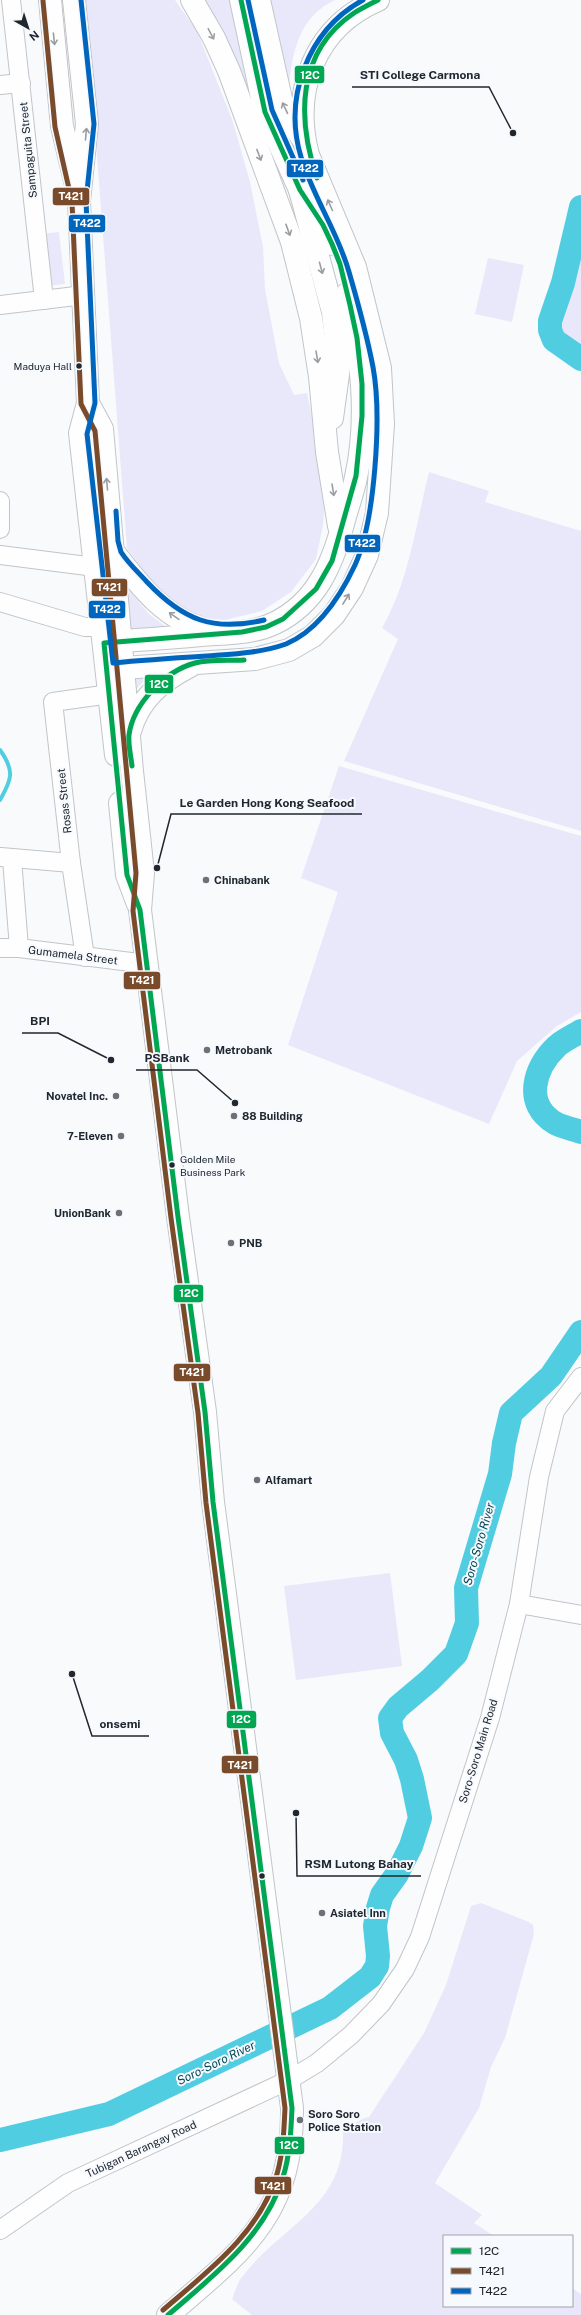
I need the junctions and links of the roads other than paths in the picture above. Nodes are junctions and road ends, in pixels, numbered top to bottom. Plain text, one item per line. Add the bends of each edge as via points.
1 (11, 0) edge
2 (50, 0) edge
3 (74, 0) edge
4 (192, 0) edge
5 (241, 0) edge
6 (259, 0) edge
7 (378, 0) edge
8 (21, 83) junction
9 (0, 85) edge
10 (305, 142) junction
11 (300, 190) junction
12 (79, 201) junction
13 (84, 295) junction
14 (44, 300) junction
15 (0, 306) edge
16 (88, 403) junction
17 (327, 452) junction
18 (0, 501) edge
19 (0, 529) edge
20 (340, 533) junction
21 (113, 551) junction
22 (0, 556) edge
23 (95, 567) junction
24 (0, 602) edge
25 (223, 634) junction
26 (109, 637) junction
27 (194, 663) junction
28 (115, 669) junction
29 (110, 694) junction
30 (129, 734) junction
31 (6, 858) edge
32 (71, 863) junction
33 (140, 910) junction
34 (0, 948) edge
35 (19, 948) junction
36 (85, 957) junction
37 (147, 964) junction
38 (581, 1377) edge
39 (519, 1604) junction
40 (581, 1615) edge
41 (288, 2072) junction
42 (0, 2230) edge
43 (168, 2315) edge

1 - 8 street, Sampaguita Street
2 -> 12 highway via 62,126
12 -> 3 highway via 87,124
4 -> 17 highway via 229,70 292,242 311,318
5 - 11 highway via 265,112
10 -> 6 highway via 283,108
7 - 10 highway via 341,23 314,57 305,97
8 - 9 street
8 - 14 street, Sampaguita Street
27 -> 10 highway via 249,660 277,655 301,644 334,615 352,588 372,539 377,513 383,406 378,358 355,267 313,169
11 -> 17 highway via 333,312 339,356
11 - 20 highway via 323,225 340,264 360,359 360,451 356,476
12 - 13 highway
13 - 14 street
13 - 16 highway
14 - 15 street
21 -> 16 highway via 102,429
16 - 23 highway via 80,433
17 -> 20 highway
18 - 19 street
20 - 25 highway via 332,561 322,580 305,601 283,619 255,630
25 -> 21 highway via 194,626 172,615 143,588
21 - 26 highway
22 - 23 street
23 - 26 highway
24 - 26 street via 85,627
25 - 26 highway
26 - 28 highway
27 - 28 highway
27 - 30 highway via 165,680 147,696 136,713
28 - 29 highway
28 - 30 highway
29 - 32 street, Rosas Street via 53,702
29 - 33 highway via 128,874
30 - 33 highway via 143,873
31 - 32 street
31 - 35 street
32 - 36 street, Rosas Street
33 - 37 highway
34 - 35 street, Gumamela Street
35 - 36 street, Gumamela Street
36 - 37 street, Gumamela Street
37 - 41 highway via 204,1412 213,1502
38 - 39 street, Soro-Soro Main Road via 554,1411 539,1477
39 - 40 street
39 - 41 street, Soro-Soro Main Road via 490,1718 413,1954 394,1986 367,2019 332,2051
41 - 42 street, Tubigan Barangay Road via 68,2183
41 - 43 highway via 292,2123 290,2151 283,2178 267,2217 236,2257

